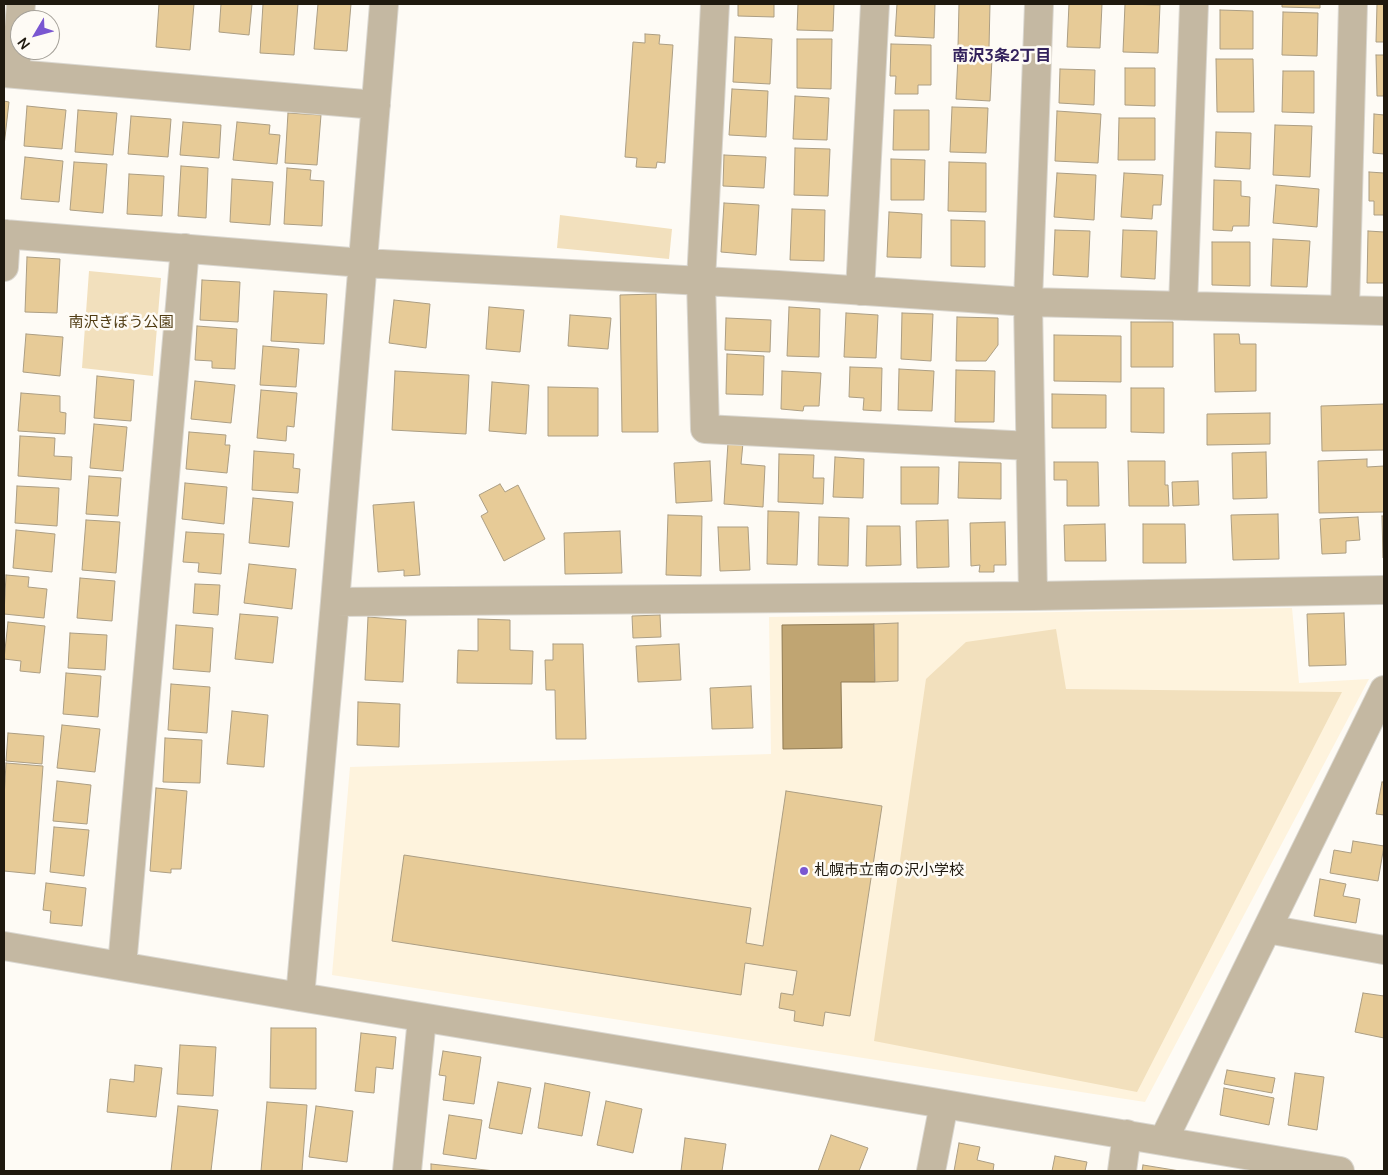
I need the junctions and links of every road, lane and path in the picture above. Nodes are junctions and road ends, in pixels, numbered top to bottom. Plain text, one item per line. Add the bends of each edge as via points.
1 (21, 4) edge
2 (384, 4) edge
3 (715, 4) edge
4 (875, 4) edge
5 (1039, 4) edge
6 (1194, 4) edge
7 (1353, 4) edge
8 (10, 73) edge
9 (376, 105) junction
10 (5, 234) edge
11 (185, 248) junction
12 (363, 263) junction
13 (4, 267) edge
14 (702, 281) junction
15 (860, 291) junction
16 (1028, 302) junction
17 (1183, 306) junction
18 (1345, 310) junction
19 (1384, 311) edge
20 (1030, 446) junction
21 (1384, 590) edge
22 (1033, 596) junction
23 (335, 602) junction
24 (1383, 696) edge
25 (1267, 929) junction
26 (4, 946) edge
27 (1384, 950) edge
28 (122, 966) junction
29 (300, 997) junction
30 (422, 1018) junction
31 (944, 1104) junction
32 (1127, 1134) junction
33 (1163, 1141) junction
34 (407, 1171) edge
35 (931, 1171) edge
36 (1122, 1171) edge
37 (1340, 1171) edge

1 - 8 street
2 - 9 street
3 - 14 street
4 - 15 street
5 - 16 street
6 - 17 street
7 - 18 street
8 - 9 street
9 - 12 street
10 - 11 street
10 - 13 street
11 - 12 street
11 - 28 street
12 - 14 street
12 - 23 street
14 - 15 street
14 - 20 street via 705,429
15 - 16 street
16 - 17 street
16 - 20 street
17 - 18 street
18 - 19 street
20 - 22 street
21 - 22 street
22 - 23 street
23 - 29 street
24 - 25 street
25 - 27 street
25 - 33 street
26 - 28 street
28 - 29 street
29 - 30 street
30 - 31 street
30 - 34 street
31 - 32 street
31 - 35 street
32 - 33 street
32 - 36 street
33 - 37 street

